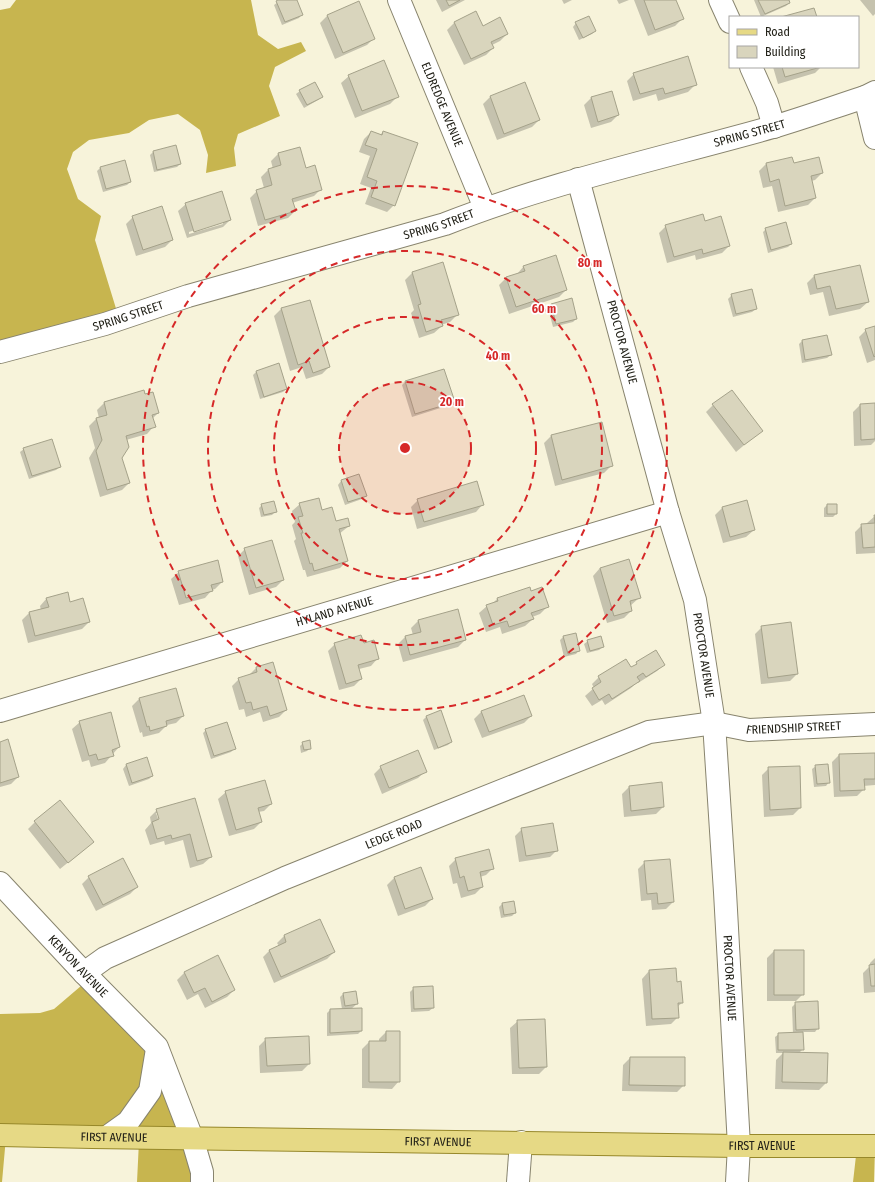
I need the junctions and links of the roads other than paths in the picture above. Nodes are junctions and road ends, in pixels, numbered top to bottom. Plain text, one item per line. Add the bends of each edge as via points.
1 (399, 0) edge
2 (720, 0) edge
3 (729, 20) edge
4 (751, 68) edge
5 (870, 95) edge
6 (774, 127) junction
7 (875, 138) edge
8 (578, 179) junction
9 (485, 208) junction
10 (0, 352) edge
11 (668, 512) junction
12 (0, 711) edge
13 (714, 723) junction
14 (875, 724) edge
15 (0, 883) edge
16 (84, 973) junction
17 (157, 1047) junction
18 (0, 1135) edge
19 (107, 1137) junction
20 (192, 1138) junction
21 (521, 1142) junction
22 (739, 1146) junction
23 (875, 1146) edge
24 (202, 1182) edge
25 (518, 1182) edge
26 (737, 1182) edge

1 - 9 street, ELDREDGE AVENUE
2 - 3 street
4 - 6 street via 767,103
5 - 6 street, SPRING STREET
5 - 7 street
6 - 8 street, SPRING STREET
8 - 9 street, SPRING STREET
8 - 11 street, PROCTOR AVENUE
9 - 10 street, SPRING STREET via 445,224 188,296 105,324
11 - 12 street, HYLAND AVENUE
11 - 13 street, PROCTOR AVENUE via 695,600
13 - 14 street, FRIENDSHIP STREET via 749,730
13 - 16 street, LEDGE ROAD via 649,732 285,878 105,958
13 - 22 street, PROCTOR AVENUE
15 - 16 street, KENYON AVENUE
16 - 17 street, KENYON AVENUE
17 - 19 street via 150,1091 128,1122
17 - 20 street, KENYON AVENUE
18 - 19 main road, FIRST AVENUE
19 - 20 main road, FIRST AVENUE
20 - 21 main road, FIRST AVENUE
20 - 24 street, KENYON AVENUE via 202,1172
21 - 22 main road, FIRST AVENUE
21 - 25 street
22 - 23 main road, FIRST AVENUE
22 - 26 street, PROCTOR AVENUE

